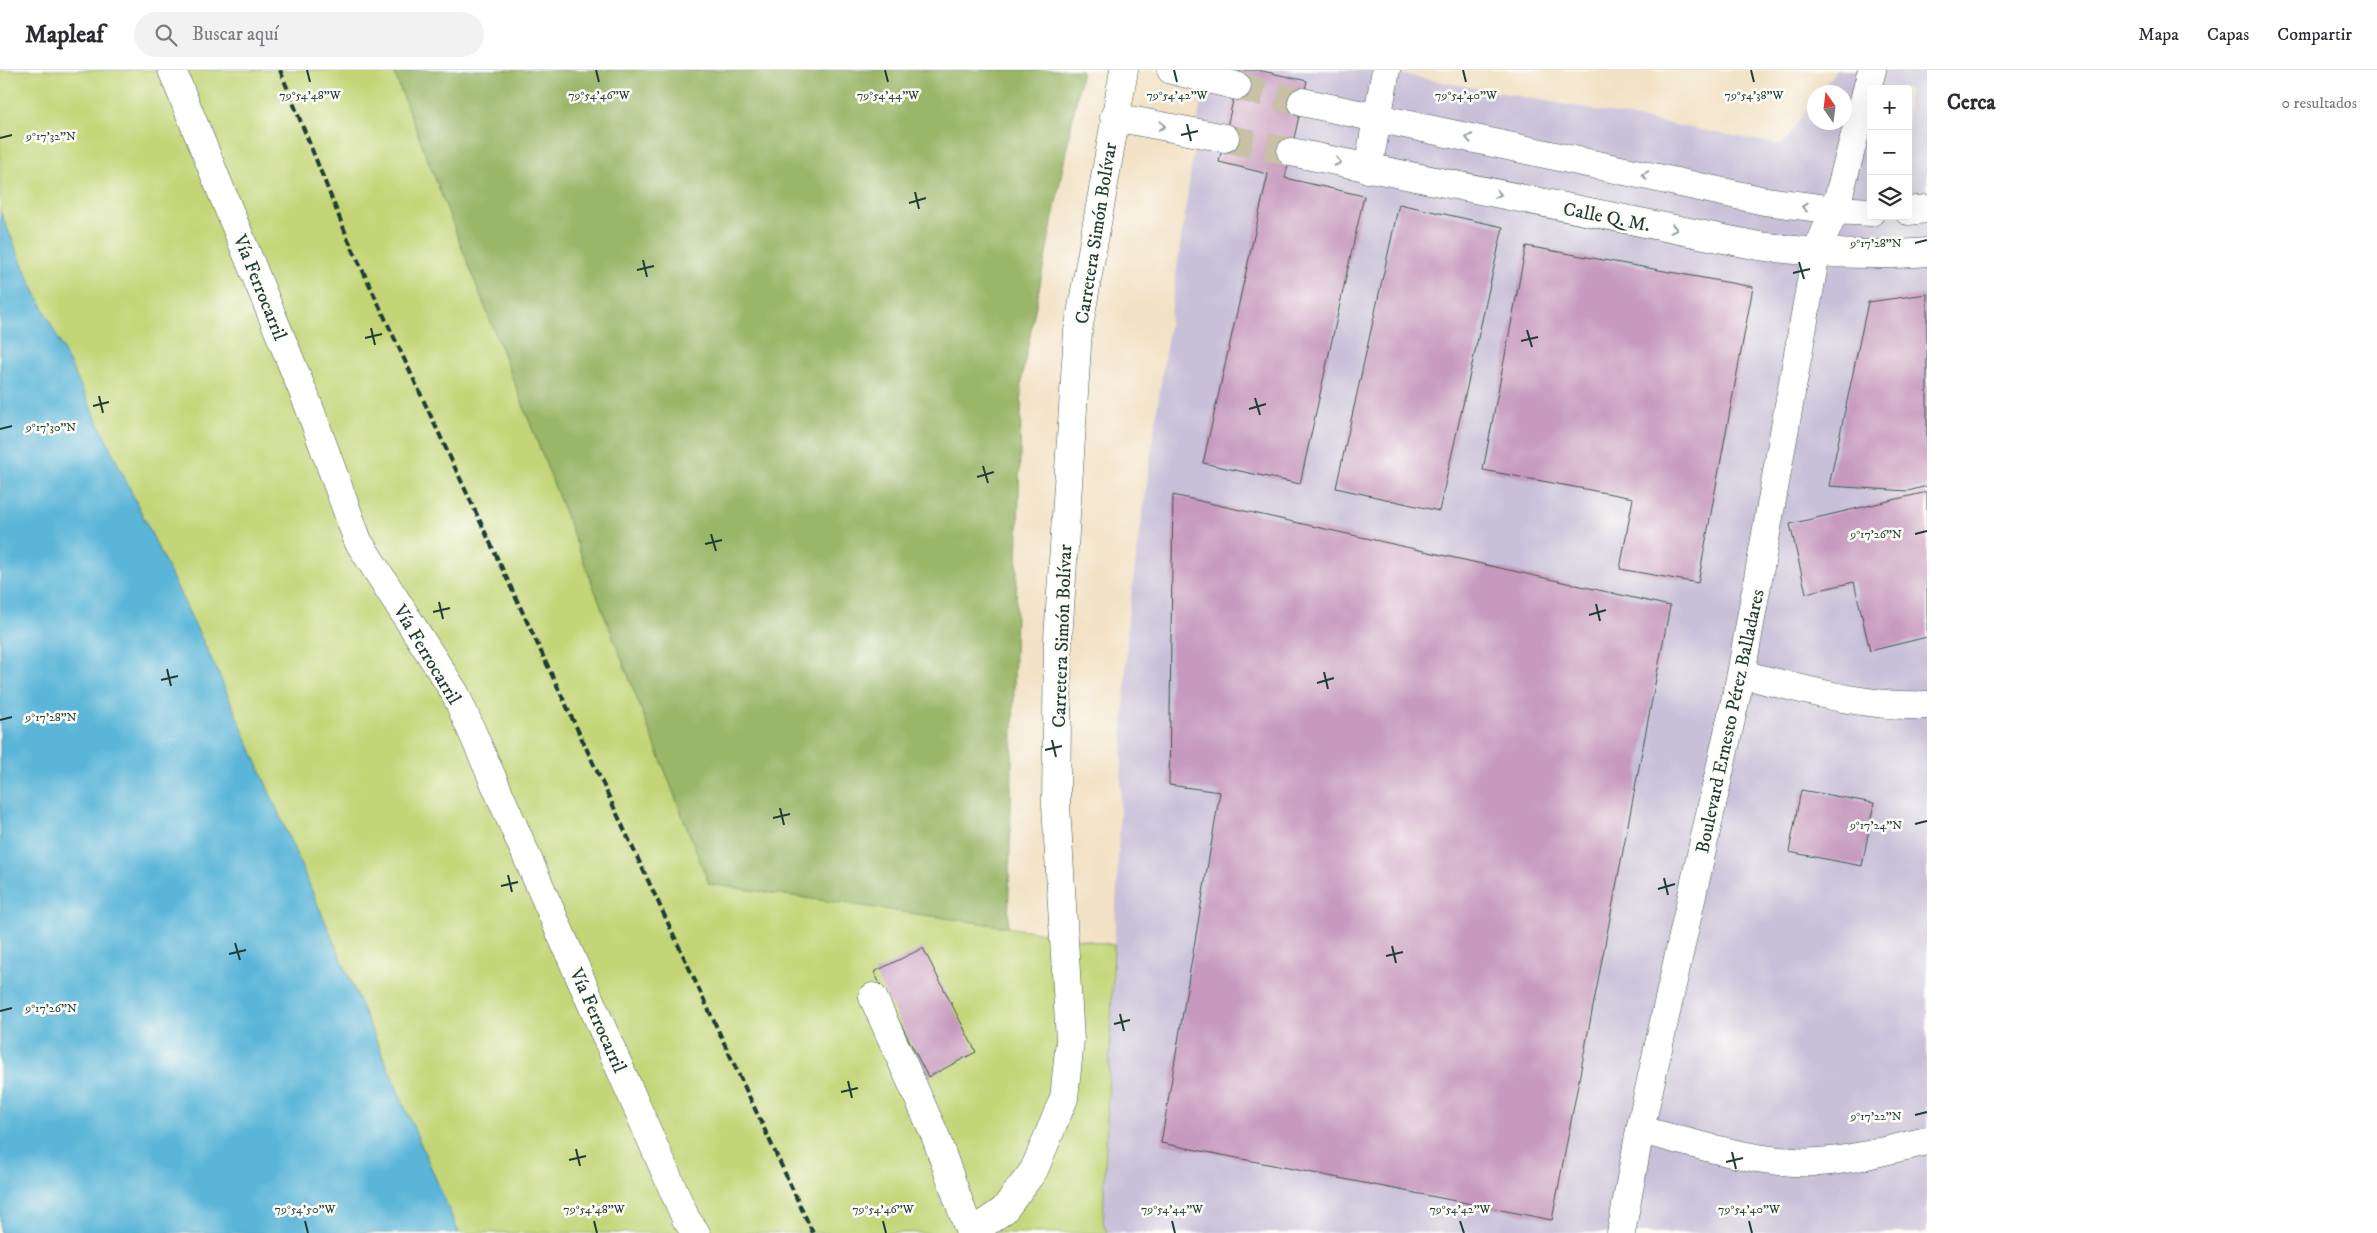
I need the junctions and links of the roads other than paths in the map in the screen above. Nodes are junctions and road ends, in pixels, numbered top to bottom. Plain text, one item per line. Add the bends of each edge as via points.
1 (172, 70) edge
2 (1124, 70) edge
3 (1171, 70) edge
4 (1386, 70) edge
5 (1872, 70) edge
6 (1237, 86) tunnel mouth
7 (1302, 102) tunnel mouth
8 (1114, 117) junction
9 (1377, 118) junction
10 (1225, 138) tunnel mouth
11 (1291, 152) tunnel mouth
12 (1368, 169) junction
13 (1927, 209) edge
14 (1835, 210) junction
15 (1912, 211) edge
16 (1867, 212) edge
17 (1927, 252) edge
18 (1816, 253) junction
19 (1741, 674) junction
20 (1927, 705) edge
21 (873, 997) dead end
22 (1640, 1130) junction
23 (1927, 1141) edge
24 (696, 1233) edge
25 (971, 1233) edge
26 (1621, 1233) edge

1 - 24 street, Vía Ferrocarril via 308,404 358,541 455,693 686,1219
2 - 8 street, Carretera Simón Bolívar
3 - 6 street
4 - 9 street
5 - 14 street, Boulevard Ernesto Pérez Balladares
7 - 9 street
8 -> 10 street
8 - 25 street, Carretera Simón Bolívar via 1078,331 1058,639 1056,805 1070,1040 1064,1098 1034,1170 1004,1210
9 - 12 street
14 -> 9 street via 1764,201
11 -> 12 street, Calle Q. M.
12 -> 18 street, Calle Q. M. via 1759,246
13 - 15 street
14 - 16 street
14 - 18 street, Boulevard Ernesto Pérez Balladares
17 - 18 street, Calle Q. M.
18 - 19 street, Boulevard Ernesto Pérez Balladares
19 - 20 street via 1883,705
19 - 22 street, Boulevard Ernesto Pérez Balladares
21 - 25 street via 935,1135
22 - 23 street via 1720,1150 1776,1160 1816,1162 1847,1159
22 - 26 street, Boulevard Ernesto Pérez Balladares

